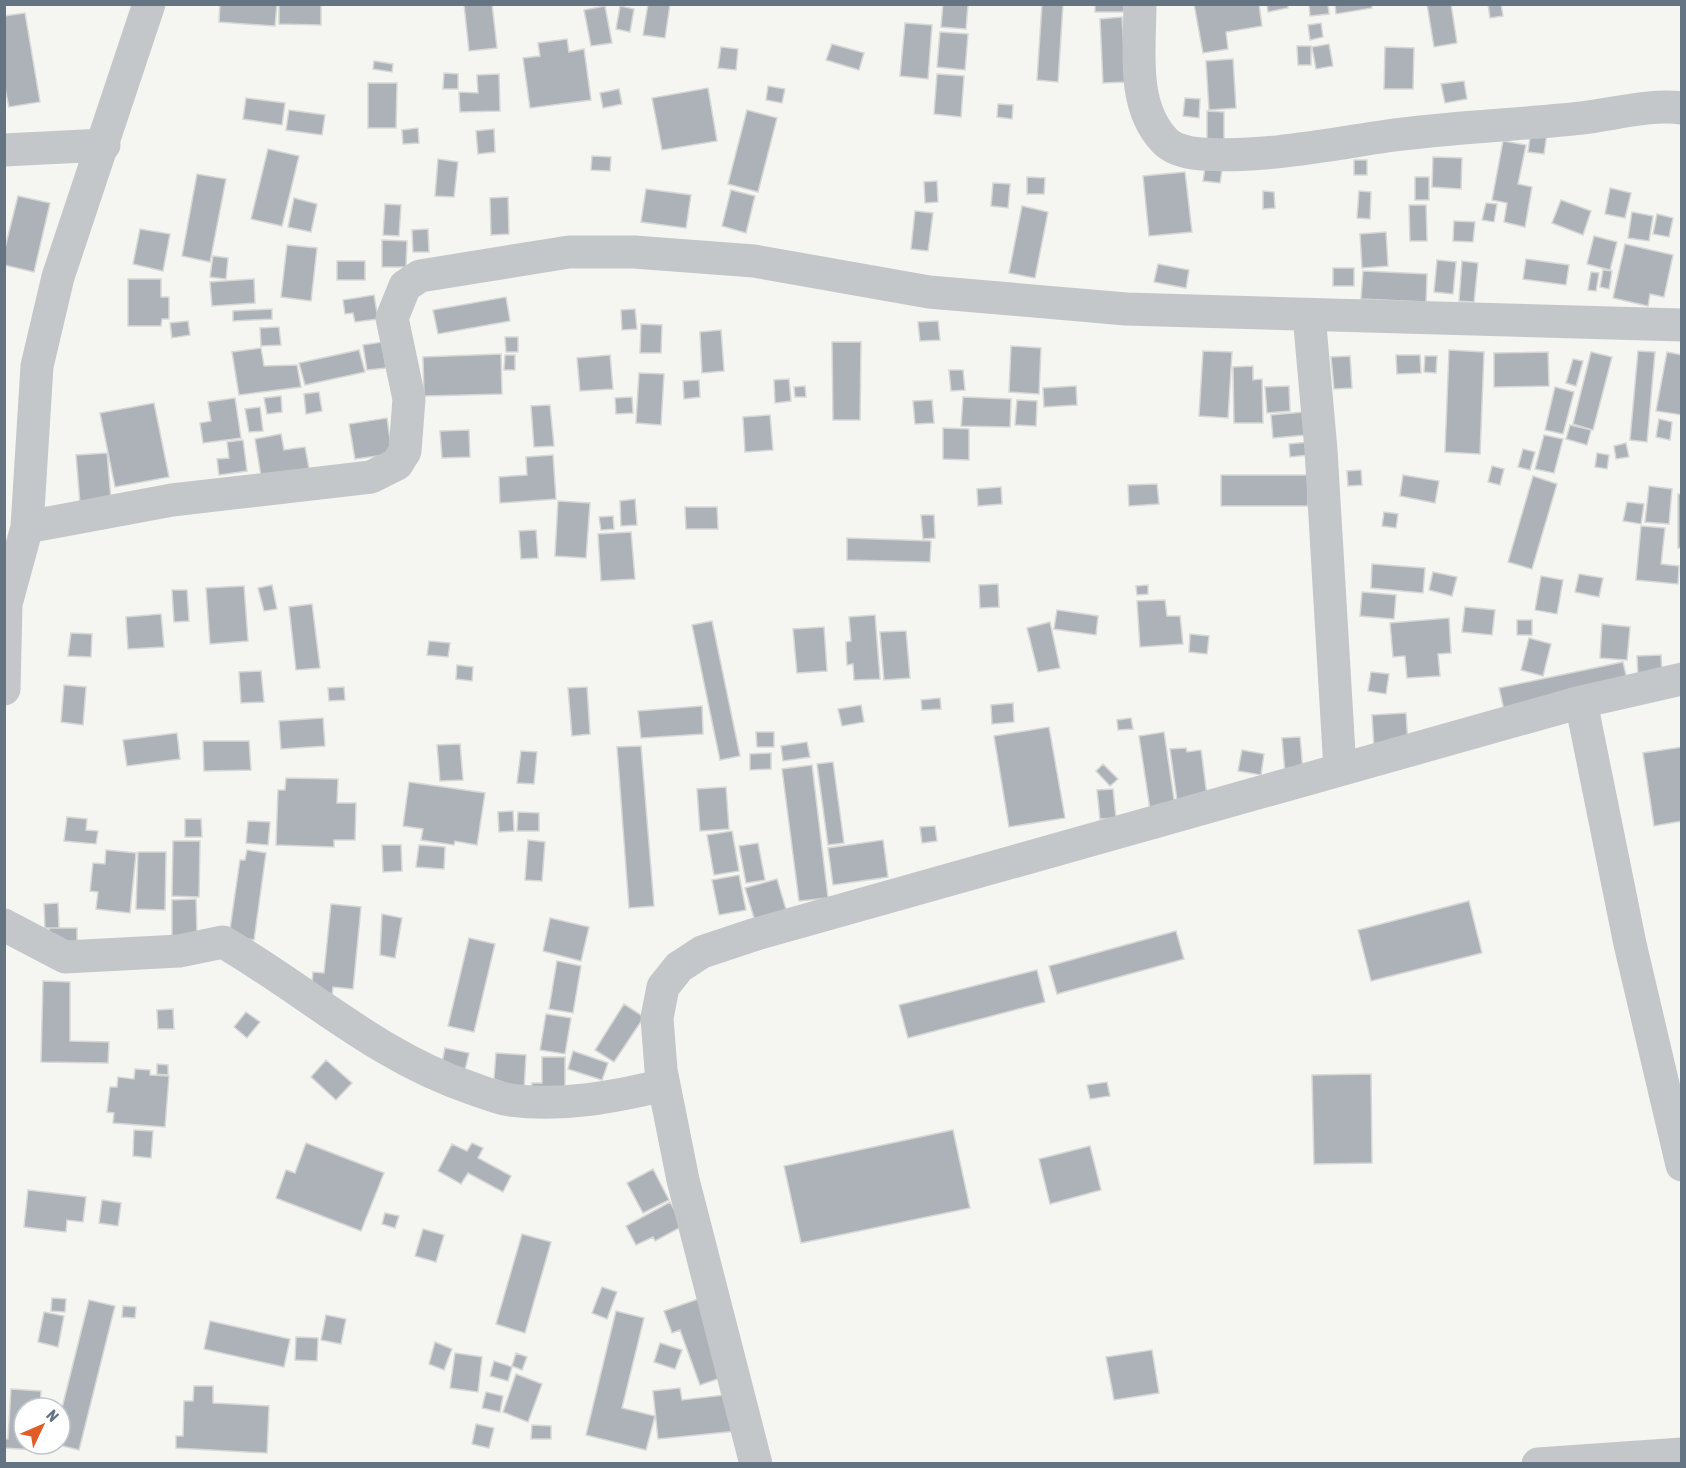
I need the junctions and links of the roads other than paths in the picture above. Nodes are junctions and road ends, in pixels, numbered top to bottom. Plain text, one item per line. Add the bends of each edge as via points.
1 (149, 4) edge
2 (1140, 4) edge
3 (1682, 108) edge
4 (104, 145) junction
5 (4, 150) edge
6 (1309, 315) junction
7 (1682, 326) edge
8 (27, 527) junction
9 (5, 672) edge
10 (1682, 679) edge
11 (1581, 702) junction
12 (1340, 770) junction
13 (4, 925) edge
14 (664, 1085) junction
15 (1682, 1165) edge
16 (1682, 1454) edge
17 (756, 1464) edge
18 (1538, 1464) edge

1 - 4 street
2 - 3 street via 1140,88 1153,124 1165,141 1180,151 1292,151 1390,136 1665,106
4 - 5 street
4 - 8 street via 58,277 38,366
6 - 7 street
6 - 8 street via 1126,309 928,292 754,261 634,252 569,252 492,263 420,276 405,286 392,318 409,399 405,451 397,464 371,477 172,500
6 - 12 street via 1322,450
8 - 9 street via 6,604
10 - 11 street
11 - 12 street
11 - 15 street via 1630,944
12 - 14 street via 702,952 678,967 663,987 657,1018
13 - 14 street via 65,957 179,951 224,942 387,1050 442,1078 509,1100 568,1102
14 - 17 street via 683,1179
16 - 18 street

